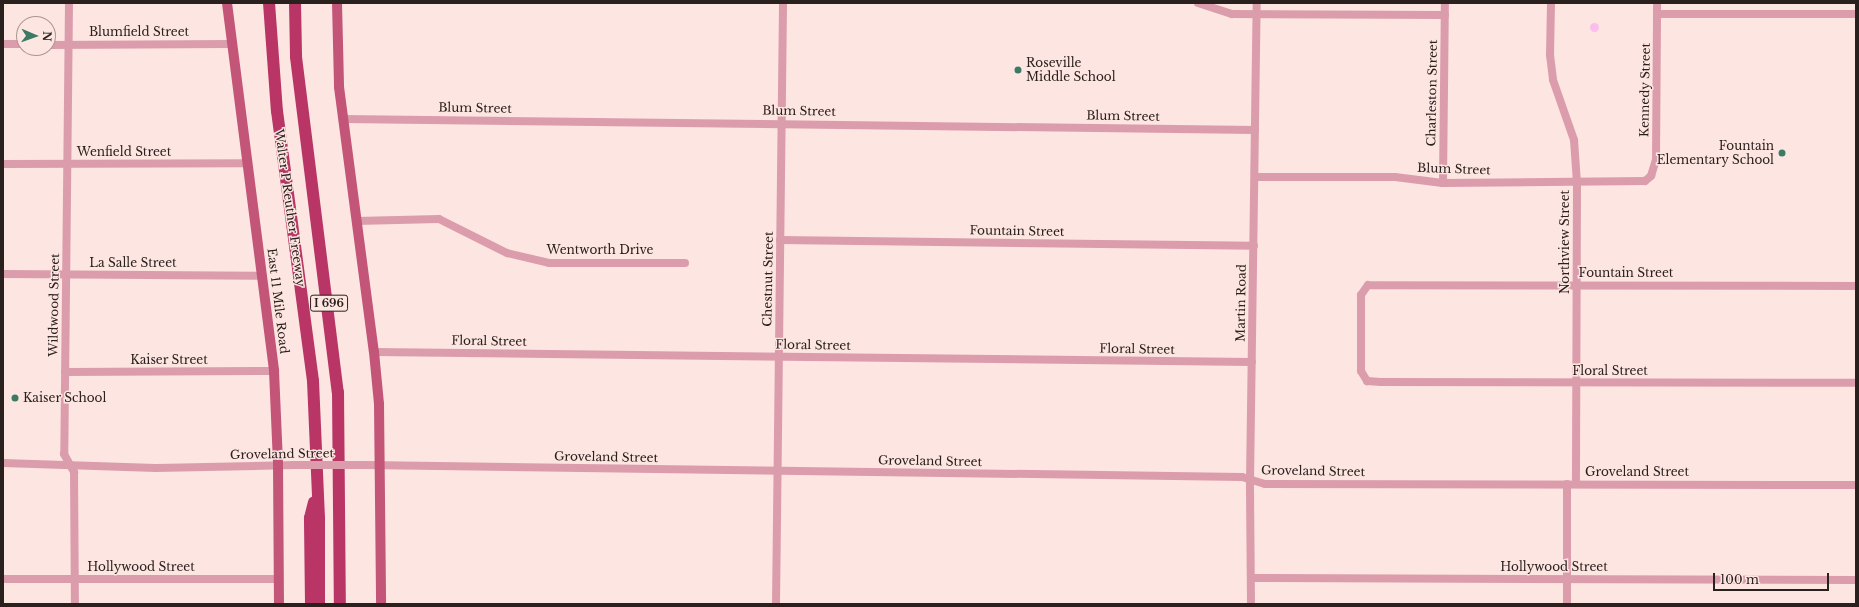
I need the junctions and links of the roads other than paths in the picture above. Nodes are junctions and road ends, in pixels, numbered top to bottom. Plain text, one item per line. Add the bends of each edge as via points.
1 (69, 3) edge
2 (227, 3) edge
3 (269, 3) edge
4 (295, 3) edge
5 (337, 3) edge
6 (783, 3) edge
7 (1198, 3) edge
8 (1258, 3) edge
9 (1445, 3) edge
10 (1551, 3) edge
11 (1658, 3) edge
12 (1657, 14) junction
13 (1856, 14) edge
14 (1257, 15) junction
15 (1445, 15) junction
16 (3, 44) edge
17 (16, 44) edge
18 (231, 44) junction
19 (56, 45) edge
20 (69, 45) junction
21 (343, 119) junction
22 (782, 123) junction
23 (1255, 130) junction
24 (246, 163) junction
25 (3, 164) edge
26 (67, 164) junction
27 (1651, 176) joint
28 (1255, 177) junction
29 (1443, 183) junction
30 (1577, 183) junction
31 (356, 221) junction
32 (780, 240) junction
33 (1254, 246) junction
34 (685, 263) dead end
35 (3, 274) edge
36 (66, 274) junction
37 (262, 276) junction
38 (1576, 285) junction
39 (1856, 286) edge
40 (374, 352) junction
41 (778, 357) junction
42 (1252, 362) junction
43 (65, 372) junction
44 (274, 372) junction
45 (1364, 379) joint
46 (1576, 382) junction
47 (1856, 383) edge
48 (3, 463) edge
49 (69, 464) junction
50 (278, 464) junction
51 (381, 466) junction
52 (777, 471) junction
53 (1250, 481) junction
54 (1567, 484) junction
55 (1576, 484) junction
56 (1856, 485) edge
57 (318, 487) junction
58 (1251, 578) junction
59 (3, 579) edge
60 (279, 579) junction
61 (1567, 579) junction
62 (75, 580) junction
63 (1856, 580) edge
64 (75, 604) edge
65 (279, 604) edge
66 (311, 604) edge
67 (319, 604) edge
68 (340, 604) edge
69 (381, 604) edge
70 (776, 604) edge
71 (1251, 604) edge
72 (1567, 604) edge

1 - 20 street, Wildwood Street
2 - 18 main road, East 11 Mile Road
3 - 57 highway, Walter P Reuther Freeway / I 696 via 276,103 311,362
4 - 68 highway, I 696 via 296,57 338,392
5 - 21 main road via 338,68
6 - 22 street, Chestnut Street
7 - 14 street via 1232,14
8 - 14 street, Martin Road
9 - 15 street, Charleston Street
10 - 30 street, Northview Street via 1550,54 1553,80 1574,140
11 - 12 street, Kennedy Street
12 - 13 street
12 - 27 street, Kennedy Street via 1656,160
14 - 15 street
14 - 23 street, Martin Road
15 - 29 street, Charleston Street
16 - 17 street
18 - 20 street, Blumfield Street
18 - 24 main road, East 11 Mile Road
19 - 20 street, Blumfield Street
20 - 26 street, Wildwood Street
21 - 22 street, Blum Street
21 - 31 main road
22 - 23 street, Blum Street
22 - 32 street, Chestnut Street
23 - 28 street, Martin Road
24 - 26 street, Wenfield Street
24 - 37 main road, East 11 Mile Road
25 - 26 street, Wenfield Street
26 - 36 street, Wildwood Street
27 - 30 street, Blum Street via 1638,183
28 - 29 street, Blum Street via 1395,177
28 - 33 street, Martin Road
29 - 30 street, Blum Street
30 - 38 street, Northview Street
31 - 34 street, Wentworth Drive via 439,219 507,253 549,263
31 - 40 main road
32 - 33 street, Fountain Street
32 - 41 street, Chestnut Street
33 - 42 street, Martin Road
35 - 36 street, La Salle Street
36 - 37 street, La Salle Street
36 - 43 street, Wildwood Street
37 - 44 main road, East 11 Mile Road
38 - 39 street, Fountain Street
38 - 45 street, Fountain Street via 1372,284 1365,287 1361,294 1361,371
38 - 46 street, Northview Street
40 - 41 street, Floral Street
40 - 51 main road
41 - 42 street, Floral Street
41 - 52 street, Chestnut Street
42 - 53 street, Martin Road
43 - 44 street, Kaiser Street
43 - 49 street, Wildwood Street via 64,454
44 - 50 main road, East 11 Mile Road
45 - 46 street, Floral Street via 1381,382
46 - 47 street, Floral Street
46 - 55 street, Northview Street
48 - 49 street, Groveland Street
49 - 50 street, Groveland Street via 156,468
49 - 62 street, Wildwood Street via 74,473
50 - 51 street, Groveland Street, bridge
50 - 60 main road, East 11 Mile Road
51 - 52 street, Groveland Street
51 - 69 main road
52 - 53 street, Groveland Street via 1242,477
52 - 70 street, Chestnut Street
53 - 54 street, Groveland Street via 1265,484
53 - 58 street, Martin Road
54 - 55 street, Groveland Street
54 - 61 street
55 - 56 street, Groveland Street
57 - 66 highway via 310,518
57 - 67 highway, Walter P Reuther Freeway / I 696
58 - 61 street, Hollywood Street
58 - 71 street, Martin Road
59 - 62 street, Hollywood Street
60 - 62 street, Hollywood Street
60 - 65 main road, East 11 Mile Road
61 - 63 street, Hollywood Street
61 - 72 street
62 - 64 street, Wildwood Street

